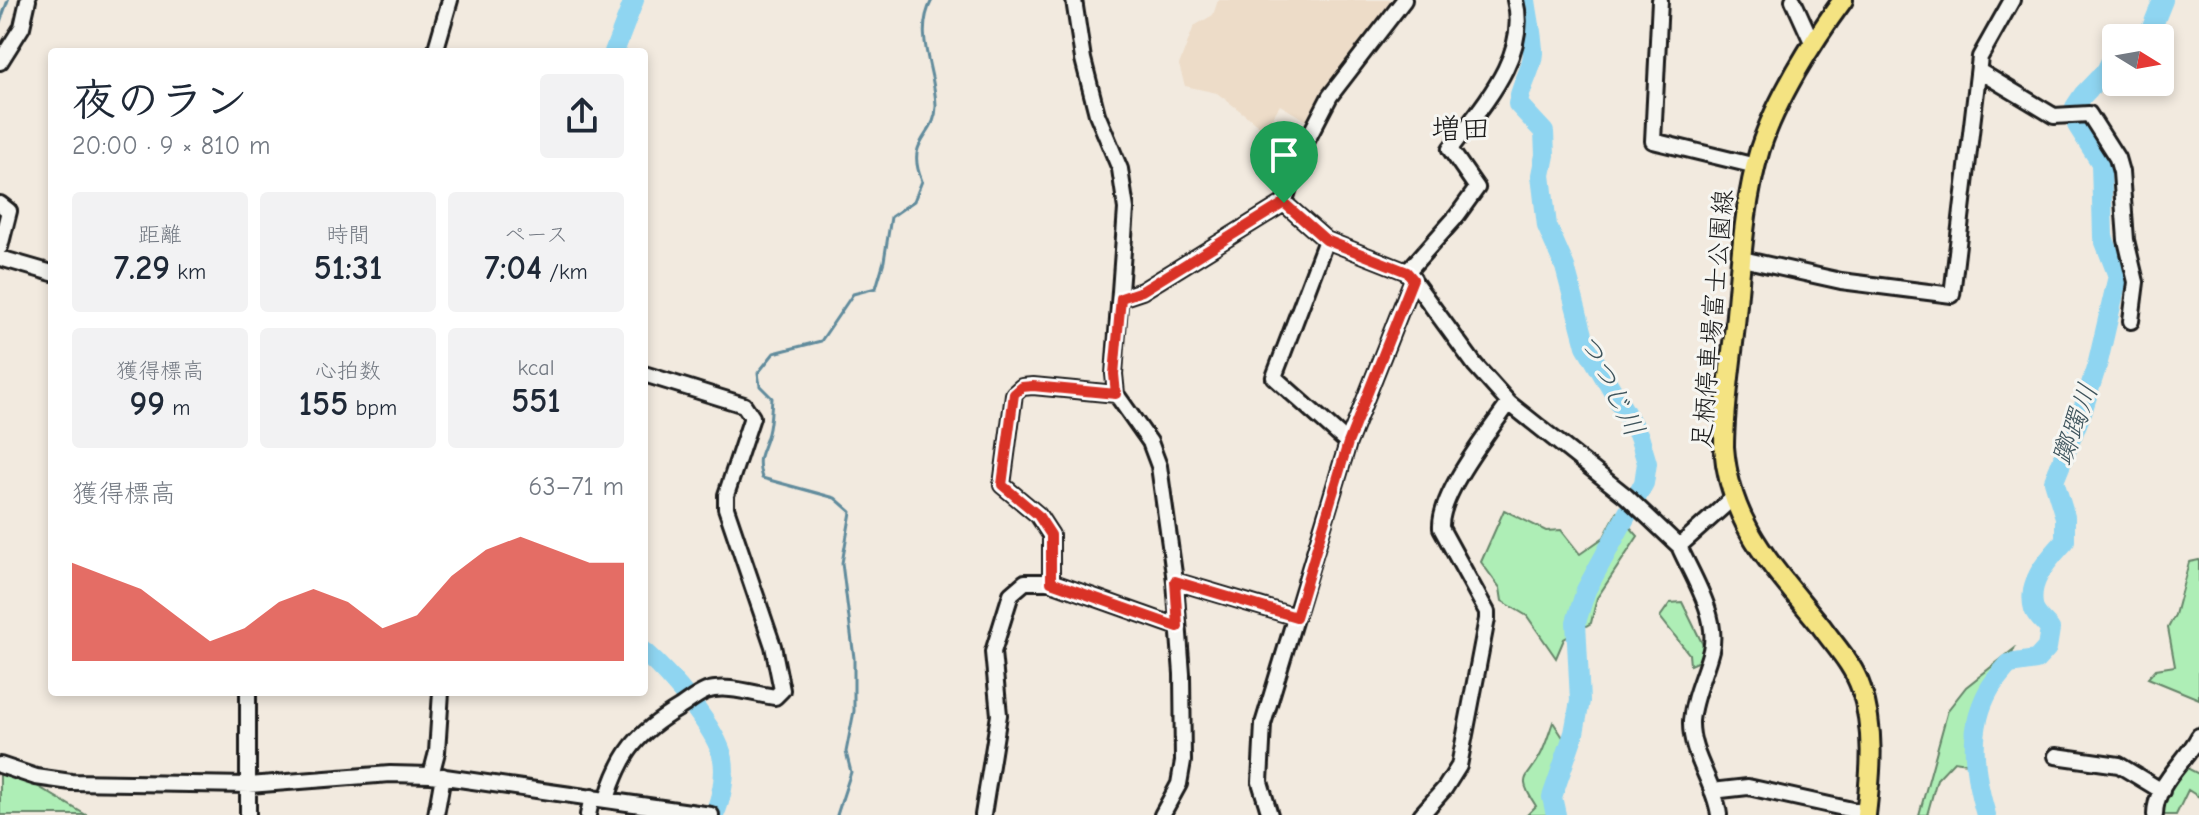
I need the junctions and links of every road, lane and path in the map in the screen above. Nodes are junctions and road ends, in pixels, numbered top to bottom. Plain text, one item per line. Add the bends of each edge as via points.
1 (28, 0) edge
2 (450, 0) edge
3 (1074, 0) edge
4 (1404, 0) edge
5 (1515, 0) edge
6 (1660, 0) edge
7 (1793, 0) edge
8 (1843, 0) edge
9 (2012, 0) edge
10 (1812, 42) junction
11 (436, 48) edge
12 (0, 62) edge
13 (1979, 71) junction
14 (1756, 166) junction
15 (1284, 203) junction
16 (0, 204) edge
17 (1326, 240) junction
18 (0, 247) edge
19 (0, 258) edge
20 (1742, 259) junction
21 (48, 272) edge
22 (1410, 275) junction
23 (1121, 298) junction
24 (2131, 321) dead end
25 (648, 375) edge
26 (1116, 394) junction
27 (1509, 403) junction
28 (1348, 443) junction
29 (1733, 498) junction
30 (1679, 546) junction
31 (1175, 581) junction
32 (1051, 582) junction
33 (1296, 617) junction
34 (1178, 627) junction
35 (248, 696) edge
36 (441, 696) edge
37 (2199, 736) edge
38 (2056, 756) dead end
39 (0, 765) edge
40 (437, 776) junction
41 (249, 785) junction
42 (1712, 791) junction
43 (2162, 791) junction
44 (599, 798) junction
45 (1866, 814) edge
46 (248, 815) edge
47 (436, 815) edge
48 (588, 815) edge
49 (711, 815) edge
50 (983, 815) edge
51 (1162, 815) edge
52 (1270, 815) edge
53 (1421, 815) edge
54 (1719, 815) edge
55 (2155, 815) edge

1 - 12 street via 22,27
2 - 11 street
3 - 23 street via 1097,114 1123,182
4 - 15 street via 1330,96 1301,152
5 - 22 street via 1518,33 1508,61 1496,87 1450,149 1477,188
6 - 14 street via 1653,141
7 - 10 street
8 - 10 main road, 足柄停車場富士公園線
9 - 13 street via 1980,57
10 - 14 main road, 足柄停車場富士公園線 via 1777,107
13 - 20 street via 1952,295 1841,281
13 - 24 street via 2054,116 2089,114 2117,158 2136,282
14 - 20 main road, 足柄停車場富士公園線
15 - 17 street
15 - 23 street via 1142,291
16 - 18 street via 9,211
17 - 22 street
17 - 28 street via 1274,377
19 - 21 street
20 - 29 main road, 足柄停車場富士公園線 via 1724,434
22 - 27 street
22 - 28 street
23 - 26 street
25 - 44 street via 744,405 752,417 726,508 773,646 782,690 775,697 706,691 648,727
26 - 31 street via 1150,442 1159,466
26 - 32 street via 1033,386 1014,394 1002,485 1038,515 1051,535
27 - 30 street via 1626,496
27 - 53 street via 1460,474 1441,519 1487,619 1459,766
28 - 33 street
29 - 30 street
29 - 45 main road, 足柄停車場富士公園線 via 1749,533 1847,660 1860,686 1872,755
30 - 42 street via 1713,632 1691,723
31 - 33 street
31 - 34 street
32 - 34 street
32 - 50 street via 1025,582 1011,594 998,632 993,652 999,715
33 - 52 street via 1263,724 1260,782
34 - 51 street via 1183,761 1179,784
35 - 41 street
36 - 40 street
37 - 43 street
38 - 43 street via 2119,765
39 - 41 street via 71,782
40 - 41 street via 390,774
40 - 44 street
40 - 47 street
41 - 46 street
42 - 45 street via 1748,787
42 - 54 street
43 - 55 street
44 - 48 street
44 - 49 street

